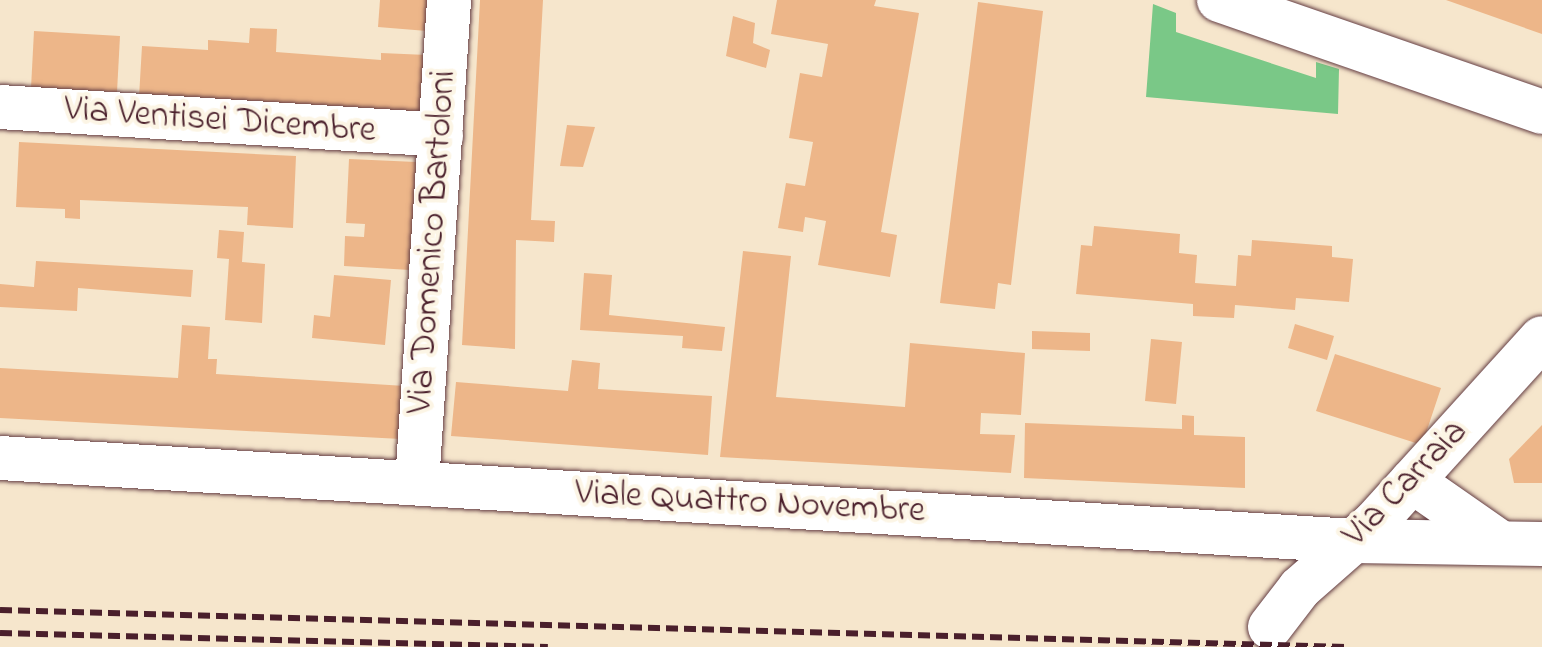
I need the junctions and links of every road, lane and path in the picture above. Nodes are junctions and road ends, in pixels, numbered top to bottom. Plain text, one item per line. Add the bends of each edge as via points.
1 (449, 0) edge
2 (1219, 0) edge
3 (0, 107) edge
4 (1542, 112) edge
5 (441, 135) junction
6 (1542, 338) edge
7 (0, 458) edge
8 (1412, 481) junction
9 (417, 483) junction
10 (1354, 541) junction
11 (1521, 544) edge
12 (1270, 627) dead end

1 - 5 street, Via Domenico Bartoloni
2 - 4 street
3 - 5 street, Via Ventisei Dicembre
5 - 9 street, Via Domenico Bartoloni
6 - 8 street, Via Carraia
7 - 9 street, Viale Quattro Novembre
8 - 10 street, Via Carraia
8 - 11 street, Viale Quattro Novembre
9 - 10 street, Viale Quattro Novembre
10 - 11 street, Viale Quattro Novembre
10 - 12 street, Via Carraia via 1300,588

